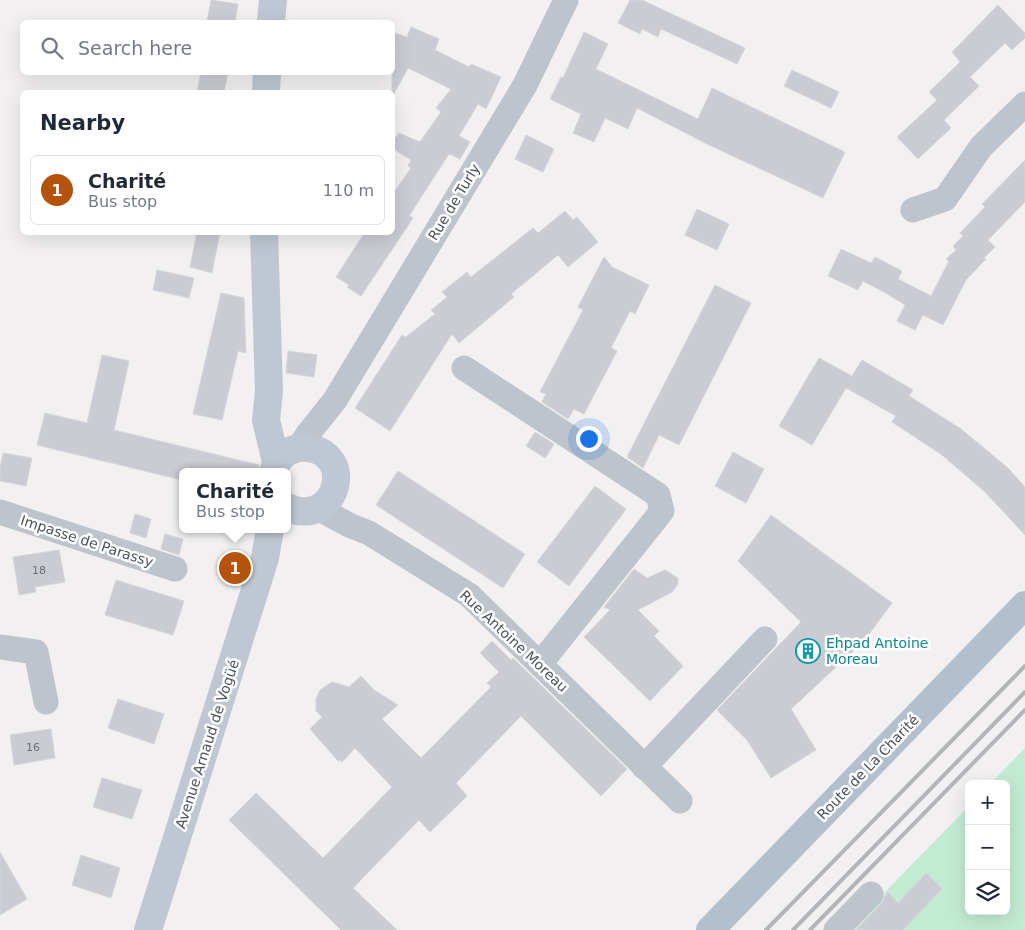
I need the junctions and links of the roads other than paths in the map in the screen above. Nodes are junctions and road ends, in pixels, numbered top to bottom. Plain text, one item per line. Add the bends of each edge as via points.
1 (273, 0) edge
2 (566, 0) edge
3 (271, 20) edge
4 (267, 75) edge
5 (266, 90) edge
6 (1025, 104) edge
7 (913, 210) dead end
8 (264, 235) edge
9 (464, 368) dead end
10 (335, 400) junction
11 (287, 457) edge
12 (333, 470) junction
13 (0, 512) edge
14 (297, 517) edge
15 (269, 533) edge
16 (285, 533) edge
17 (369, 533) junction
18 (265, 558) junction
19 (175, 569) dead end
20 (1025, 605) edge
21 (764, 640) dead end
22 (0, 646) edge
23 (540, 664) junction
24 (46, 702) dead end
25 (644, 767) junction
26 (680, 801) dead end
27 (871, 894) dead end
28 (148, 930) edge
29 (710, 930) edge
30 (836, 930) edge

1 - 3 street
2 - 10 street, Rue de Turly via 525,85
4 - 5 street
6 - 7 street via 981,147 945,199
8 - 11 street via 269,391
9 - 23 street via 658,495 662,511
10 - 11 street, Rue de Turly
10 - 12 street, Rue de Turly via 327,444
11 - 12 street via 311,448 321,452
12 - 14 street, Avenue Arnaud de Vogüé via 334,492 328,501
12 - 17 street, Rue Antoine Moreau via 343,500
13 - 19 street, Impasse de Parassy
14 - 17 street, Rue Antoine Moreau via 349,525
15 - 18 street, Avenue Arnaud de Vogüé
16 - 18 street, Avenue Arnaud de Vogüé
17 - 23 street, Rue Antoine Moreau via 469,595
18 - 28 street, Avenue Arnaud de Vogüé
20 - 29 main road, Route de La Charité
21 - 25 street
22 - 24 street via 36,652
23 - 25 street, Rue Antoine Moreau
25 - 26 street, Rue Antoine Moreau
27 - 30 street

